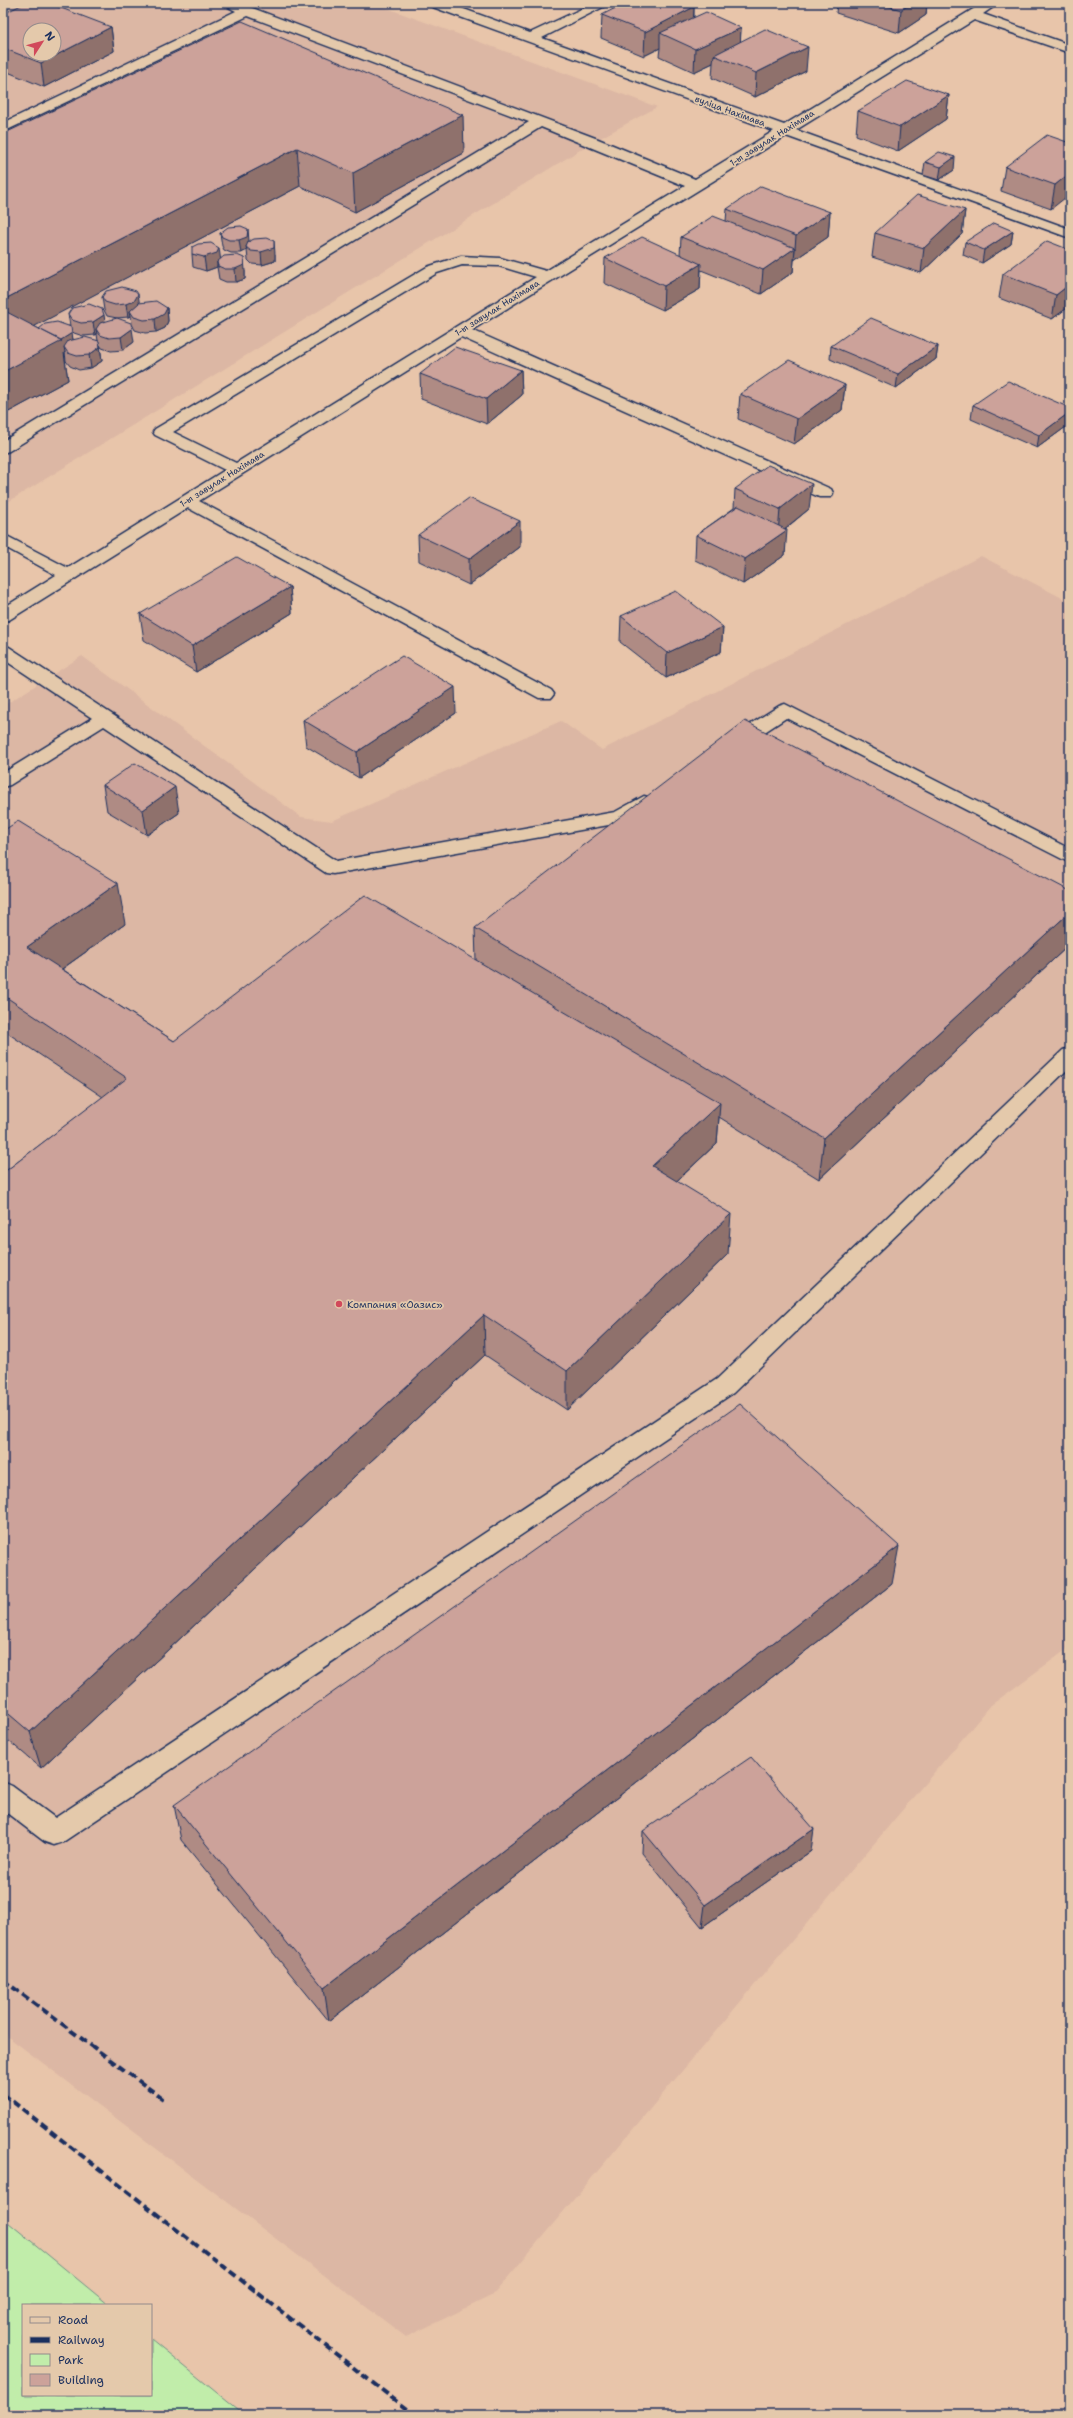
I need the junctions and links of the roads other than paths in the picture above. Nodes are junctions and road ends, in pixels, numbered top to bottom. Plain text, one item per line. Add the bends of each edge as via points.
1 (227, 3) edge
2 (435, 3) edge
3 (604, 3) edge
4 (992, 3) edge
5 (247, 11) junction
6 (972, 15) junction
7 (531, 38) junction
8 (1070, 49) edge
9 (539, 122) junction
10 (3, 128) edge
11 (783, 131) junction
12 (696, 185) junction
13 (1070, 234) edge
14 (548, 276) junction
15 (460, 331) junction
16 (3, 448) edge
17 (237, 470) junction
18 (825, 493) dead end
19 (187, 501) junction
20 (3, 539) edge
21 (68, 575) junction
22 (3, 616) edge
23 (3, 652) edge
24 (545, 694) dead end
25 (104, 718) junction
26 (719, 753) edge
27 (3, 781) edge
28 (660, 792) edge
29 (1070, 857) edge
30 (1070, 1055) edge
31 (3, 1794) edge

1 - 5 street
2 - 7 street, вуліца Нахімава
3 - 7 street
4 - 6 street, 1-ы завулак Нахімава
5 - 9 street
5 - 10 street
6 - 8 street
6 - 11 street, 1-ы завулак Нахімава
7 - 11 street, вуліца Нахімава
9 - 12 street
9 - 16 street
11 - 12 street, 1-ы завулак Нахімава
11 - 13 street, вуліца Нахімава
12 - 14 street, 1-ы завулак Нахімава
14 - 15 street, 1-ы завулак Нахімава
14 - 17 street via 500,262 461,260 432,270 161,432
15 - 17 street, 1-ы завулак Нахімава
15 - 18 street
17 - 19 street, 1-ы завулак Нахімава
19 - 21 street, 1-ы завулак Нахімава
19 - 24 street
20 - 21 street
21 - 22 street, 1-ы завулак Нахімава
23 - 25 street
25 - 27 street
25 - 28 street via 333,868 620,817
26 - 29 street via 785,710
30 - 31 street via 725,1386 54,1833

